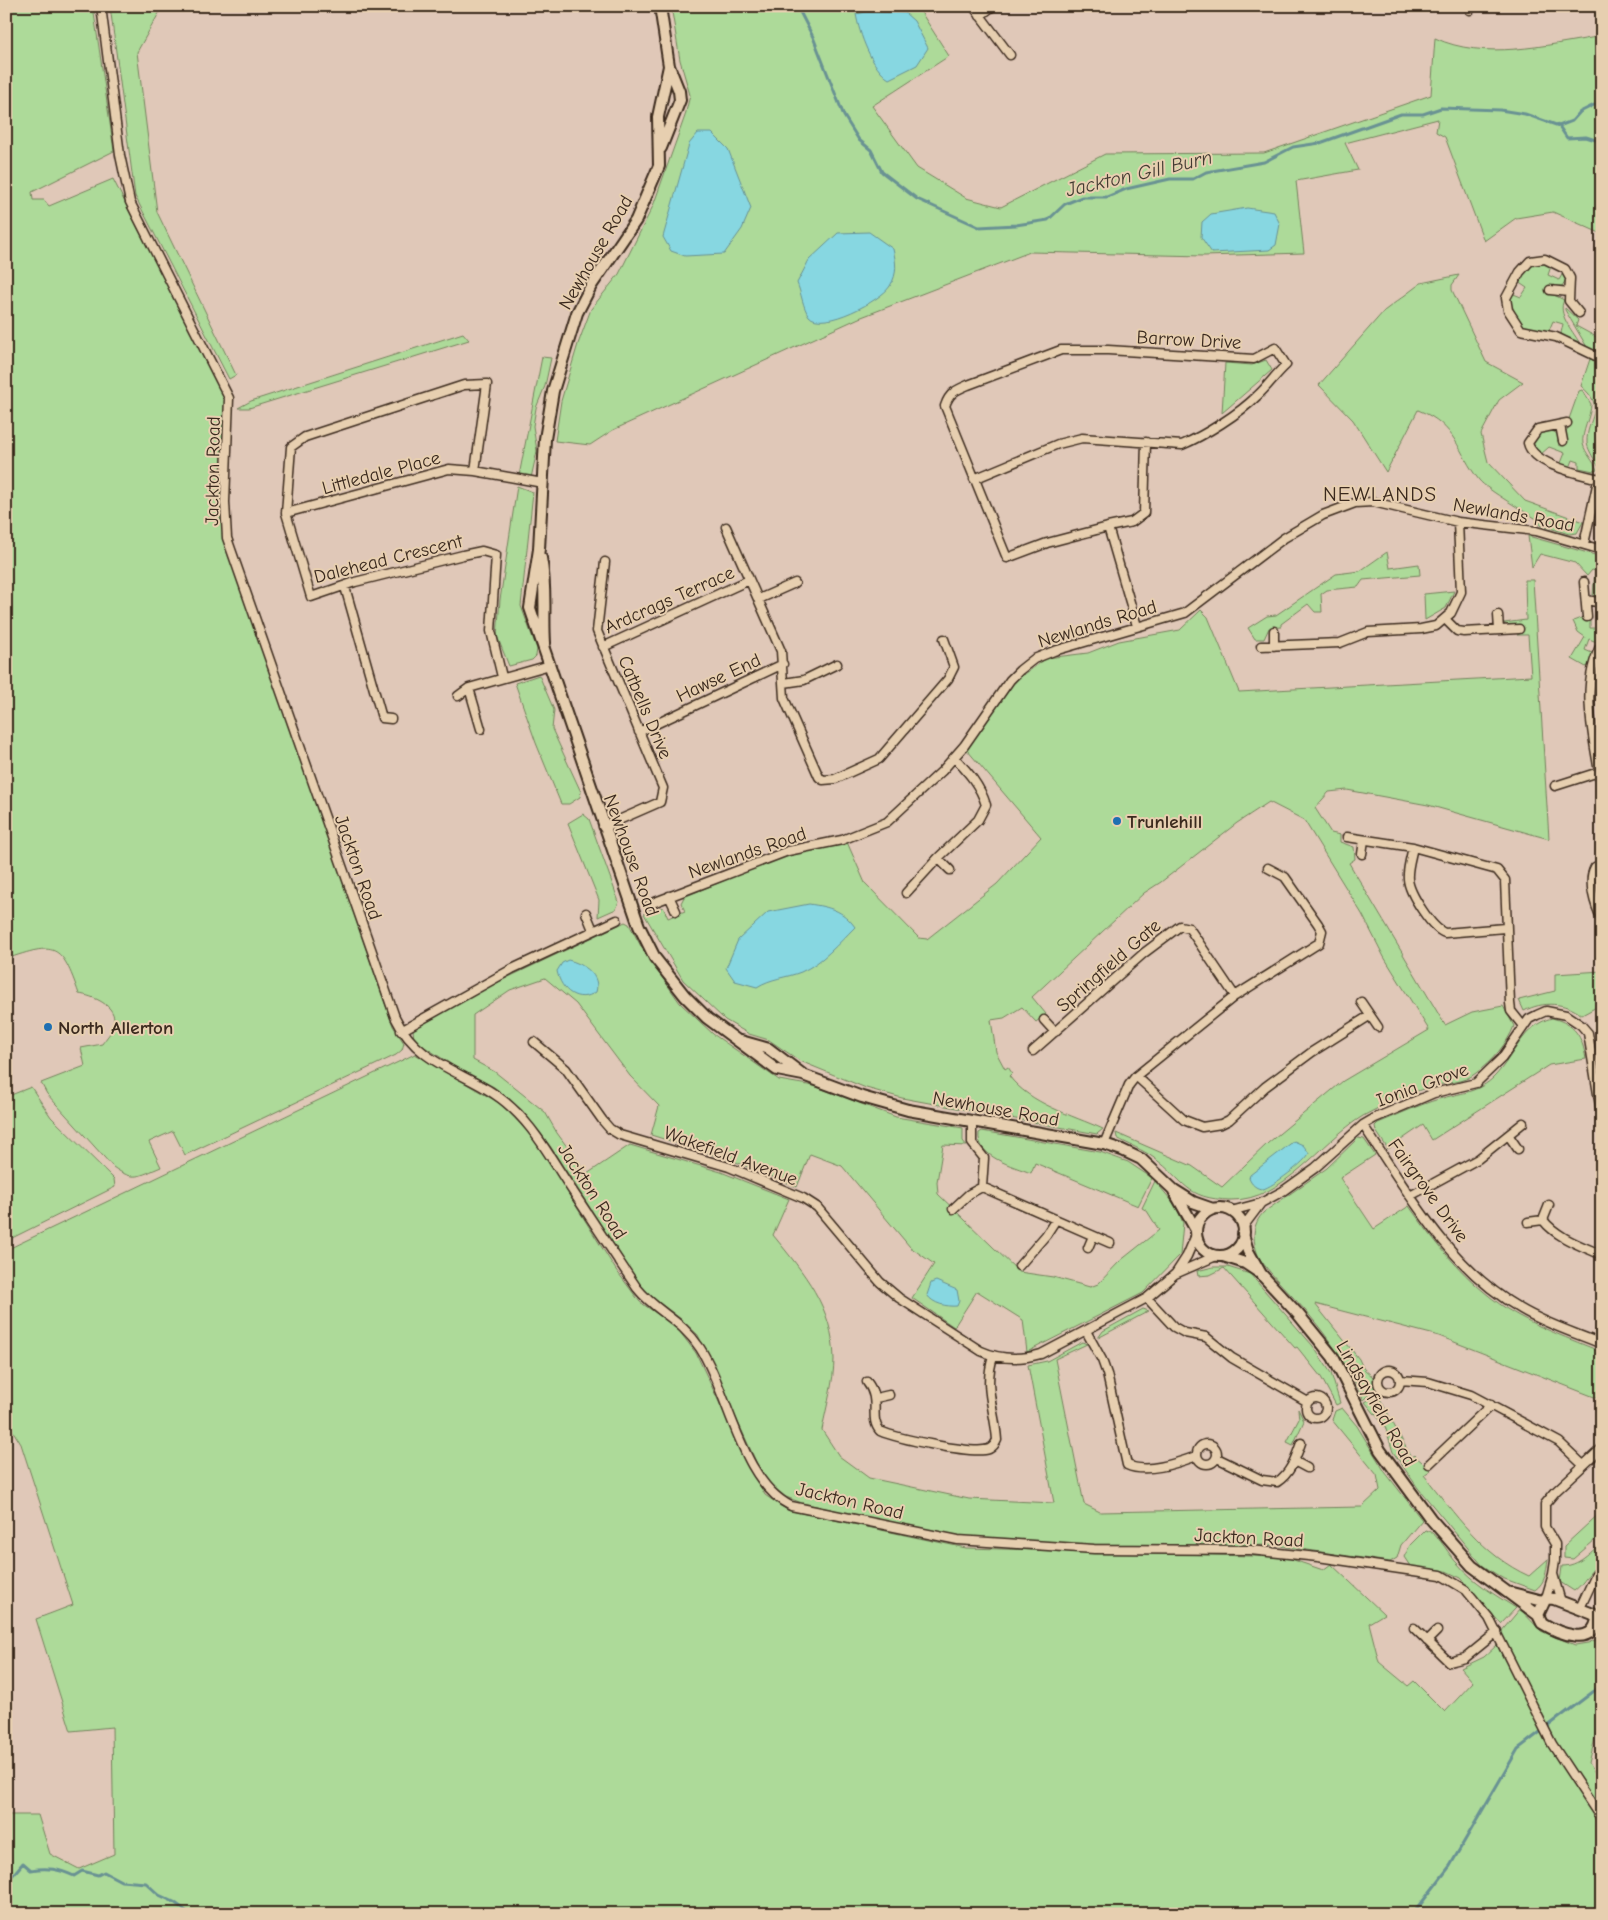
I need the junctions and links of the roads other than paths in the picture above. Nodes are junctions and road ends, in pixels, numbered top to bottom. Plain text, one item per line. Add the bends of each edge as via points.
1 (101, 6) edge
2 (660, 6) edge
3 (973, 6) edge
4 (994, 6) edge
5 (980, 16) junction
6 (1010, 55) dead end
7 (669, 66) junction
8 (660, 151) junction
9 (1550, 290) dead end
10 (1569, 292) junction
11 (1579, 313) dead end
12 (1602, 359) edge
13 (1563, 441) dead end
14 (1146, 442) junction
15 (475, 470) junction
16 (1600, 478) edge
17 (974, 479) junction
18 (543, 482) junction
19 (286, 513) junction
20 (1458, 522) junction
21 (726, 527) dead end
22 (1108, 527) junction
23 (1584, 544) junction
24 (539, 549) junction
25 (1602, 550) edge
26 (605, 562) dead end
27 (749, 580) junction
28 (1584, 582) dead end
29 (795, 583) dead end
30 (345, 587) junction
31 (759, 599) junction
32 (1587, 600) junction
33 (1602, 603) edge
34 (1498, 615) dead end
35 (1587, 617) dead end
36 (1445, 620) junction
37 (1137, 626) junction
38 (1519, 629) dead end
39 (1499, 630) junction
40 (1274, 631) dead end
41 (944, 639) dead end
42 (1602, 643) edge
43 (1260, 646) dead end
44 (1274, 646) junction
45 (603, 647) junction
46 (546, 652) junction
47 (784, 664) junction
48 (837, 664) dead end
49 (550, 665) junction
50 (502, 677) junction
51 (784, 683) junction
52 (468, 688) junction
53 (458, 696) dead end
54 (391, 720) dead end
55 (481, 729) dead end
56 (639, 732) junction
57 (954, 757) junction
58 (1600, 771) edge
59 (1555, 786) dead end
60 (603, 827) junction
61 (1347, 837) dead end
62 (1364, 840) junction
63 (1413, 847) junction
64 (1362, 854) dead end
65 (938, 858) junction
66 (1602, 864) edge
67 (1268, 868) dead end
68 (950, 870) dead end
69 (906, 893) dead end
70 (669, 896) junction
71 (650, 904) dead end
72 (676, 911) dead end
73 (586, 913) dead end
74 (1602, 919) edge
75 (618, 920) dead end
76 (1505, 928) junction
77 (593, 930) junction
78 (1235, 996) junction
79 (1362, 1002) dead end
80 (1369, 1016) junction
81 (1044, 1020) dead end
82 (1523, 1026) junction
83 (1378, 1028) dead end
84 (401, 1031) junction
85 (1055, 1032) junction
86 (534, 1042) dead end
87 (1033, 1051) dead end
88 (1136, 1076) junction
89 (1602, 1118) edge
90 (972, 1121) junction
91 (1523, 1123) dead end
92 (1363, 1125) junction
93 (1509, 1136) junction
94 (1104, 1144) junction
95 (1518, 1148) dead end
96 (982, 1188) junction
97 (1174, 1190) junction
98 (1410, 1196) junction
99 (1262, 1202) junction
100 (1549, 1206) dead end
101 (953, 1209) dead end
102 (1213, 1209) junction
103 (1231, 1211) junction
104 (1543, 1220) junction
105 (1055, 1221) junction
106 (1528, 1222) dead end
107 (1243, 1231) junction
108 (1196, 1233) junction
109 (1093, 1236) junction
110 (1110, 1243) dead end
111 (1088, 1248) dead end
112 (1602, 1255) edge
113 (1220, 1256) junction
114 (1019, 1266) dead end
115 (1175, 1274) junction
116 (1261, 1274) junction
117 (1148, 1298) junction
118 (1086, 1331) junction
119 (1602, 1344) edge
120 (993, 1357) junction
121 (1400, 1380) dead end
122 (867, 1382) dead end
123 (889, 1395) dead end
124 (876, 1398) junction
125 (1308, 1402) dead end
126 (1491, 1406) junction
127 (1301, 1443) dead end
128 (1602, 1448) edge
129 (1197, 1456) junction
130 (1217, 1458) junction
131 (1294, 1461) junction
132 (1429, 1464) dead end
133 (1583, 1465) junction
134 (1307, 1468) dead end
135 (1602, 1569) edge
136 (1553, 1574) junction
137 (1507, 1591) junction
138 (1544, 1600) junction
139 (1561, 1602) junction
140 (1580, 1608) junction
141 (1538, 1615) junction
142 (1599, 1623) edge
143 (1414, 1628) dead end
144 (1437, 1631) dead end
145 (1497, 1632) junction
146 (1427, 1641) junction
147 (1602, 1820) edge

1 - 84 street, Jackton Road via 120,155 130,202 229,398 225,502 227,538
2 - 7 street, Newhouse Road
3 - 5 street
4 - 5 street
5 - 6 street
7 - 8 street, Newhouse Road via 658,117
7 - 8 street, Newhouse Road via 680,100
8 - 18 street, Newhouse Road via 659,166 636,220 577,313 548,416
9 - 10 street
10 - 11 street via 1571,306
10 - 12 street via 1570,278 1565,269 1541,259 1530,261 1520,272 1506,302 1516,326 1522,330 1556,337
13 - 16 street via 1563,424 1538,429 1528,443 1536,457 1554,466
14 - 17 street, Barrow Drive via 1082,438 1058,444
14 - 17 street, Barrow Drive via 1182,445 1195,439 1255,399 1286,365 1275,348 1254,359 1061,350 953,391 949,396 945,406
14 - 22 street via 1144,513 1132,522
15 - 18 street, Littledale Place
15 - 19 street, Littledale Place via 448,469
15 - 19 street, Dalehead Crescent via 487,384 464,385 305,437 291,447
16 - 23 street
17 - 22 street, Barrow Drive via 1007,558 1047,543
18 - 24 street, Newhouse Road
19 - 30 street, Dalehead Crescent via 311,597
20 - 23 street, Newlands Road via 1536,531
20 - 36 street via 1461,592
20 - 37 street, Newlands Road via 1373,502 1342,506 1284,538 1185,613
21 - 27 street
22 - 37 street
23 - 25 street, Newlands Road
24 - 46 street, Newhouse Road via 546,588
24 - 46 street, Newhouse Road via 530,608
26 - 45 street, Catbells Drive via 597,631
27 - 31 street
27 - 45 street, Ardcrags Terrace
28 - 32 street
29 - 31 street
30 - 50 street, Dalehead Crescent via 482,551 496,556 491,631
30 - 54 street via 382,718
31 - 47 street
32 - 33 street
32 - 35 street
34 - 39 street
36 - 39 street via 1457,631
36 - 44 street via 1421,629 1362,633 1340,643
37 - 57 street, Newlands Road via 1034,659 1010,680
38 - 39 street
40 - 44 street
41 - 51 street via 954,667 948,679 879,758 835,778 823,780 819,777 784,698
42 - 58 street via 1589,684 1589,715
43 - 44 street
45 - 56 street, Catbells Drive
46 - 49 street, Newhouse Road
47 - 51 street
47 - 56 street, Hawse End
48 - 51 street via 804,680
49 - 50 street
49 - 60 street, Newhouse Road
50 - 52 street
52 - 53 street
52 - 55 street
56 - 60 street, Catbells Drive via 663,788 662,797 660,802
57 - 65 street via 971,774 986,805 978,820
57 - 70 street, Newlands Road via 887,822 842,840 788,851
58 - 59 street
60 - 90 street, Newhouse Road via 632,911 655,958 684,996 707,1018 777,1070 803,1074 862,1097 908,1110
61 - 62 street
62 - 63 street
62 - 64 street
63 - 76 street via 1502,874 1505,880
63 - 76 street via 1408,880 1438,931
65 - 68 street
65 - 69 street
66 - 74 street via 1595,867 1592,879 1596,908
67 - 78 street via 1288,881 1318,924 1322,938 1314,947
70 - 71 street, Newlands Road
70 - 72 street
73 - 77 street
75 - 77 street
76 - 82 street via 1511,977 1510,1003
77 - 84 street via 512,969
78 - 85 street, Springfield Gate via 1192,932 1182,925 1144,953
78 - 88 street
79 - 80 street
80 - 83 street
80 - 88 street via 1312,1052 1221,1124 1202,1127 1184,1120
81 - 85 street
82 - 89 street, Ionia Grove via 1546,1011 1566,1015 1581,1024 1588,1033 1591,1046
82 - 92 street, Ionia Grove via 1502,1058 1476,1084 1434,1093
84 - 145 street, Jackton Road via 415,1048 512,1107 535,1133 646,1300 678,1322 701,1350 760,1481 782,1501 803,1509 958,1540 1094,1549 1250,1550 1432,1572 1449,1578 1466,1590
85 - 87 street, Springfield Gate
86 - 120 street, Wakefield Avenue via 574,1078 610,1129 620,1135 730,1167 802,1198 817,1207 880,1282 899,1298
88 - 94 street via 1129,1085
90 - 94 street, Newhouse Road
90 - 96 street via 972,1143 984,1158
91 - 93 street
92 - 98 street, Fairgrove Drive
92 - 99 street, Ionia Grove via 1315,1168
93 - 95 street
93 - 98 street via 1478,1158
94 - 97 street, Newhouse Road via 1140,1159
96 - 101 street via 968,1194
96 - 105 street
97 - 102 street, Newhouse Road
97 - 108 street, Newhouse Road
98 - 119 street, Fairgrove Drive via 1450,1250 1494,1291 1520,1309
99 - 103 street, Ionia Grove
99 - 107 street, Ionia Grove
100 - 104 street
102 - 103 street
102 - 108 street via 1204,1214
103 - 107 street
104 - 106 street
104 - 112 street via 1558,1234
105 - 109 street
105 - 114 street
107 - 113 street via 1235,1250
107 - 116 street, Lindsayfield Road via 1248,1251
108 - 113 street via 1202,1248
108 - 115 street, Wakefield Avenue
109 - 110 street
109 - 111 street
113 - 115 street, Wakefield Avenue
113 - 116 street, Lindsayfield Road via 1245,1263
115 - 117 street, Wakefield Avenue
116 - 137 street, Lindsayfield Road via 1332,1357 1380,1450 1430,1518 1472,1566
117 - 118 street, Wakefield Avenue
117 - 125 street via 1174,1327 1185,1333 1206,1336 1232,1358
118 - 120 street, Wakefield Avenue via 1041,1354 1023,1359
118 - 129 street via 1105,1367 1127,1465 1165,1466
120 - 124 street via 988,1386 997,1440 990,1448 964,1450 884,1433 875,1422
121 - 126 street via 1428,1382 1471,1395
122 - 124 street
123 - 124 street
126 - 132 street
126 - 133 street via 1559,1442
127 - 131 street
128 - 133 street
129 - 130 street via 1206,1465
129 - 130 street via 1200,1447 1206,1444 1215,1448
130 - 131 street via 1271,1482 1283,1478
131 - 134 street
133 - 136 street via 1546,1504 1546,1527 1555,1544
135 - 140 street via 1595,1576
136 - 138 street
136 - 139 street
137 - 138 street, Lindsayfield Road
137 - 141 street, Lindsayfield Road
138 - 139 street, Lindsayfield Road
138 - 141 street
139 - 140 street, Lindsayfield Road
140 - 142 street via 1593,1614
141 - 142 street, Lindsayfield Road via 1547,1626 1576,1637 1587,1635
143 - 146 street
144 - 146 street
145 - 146 street via 1465,1658 1453,1662 1445,1659
145 - 147 street, Jackton Road via 1547,1734

